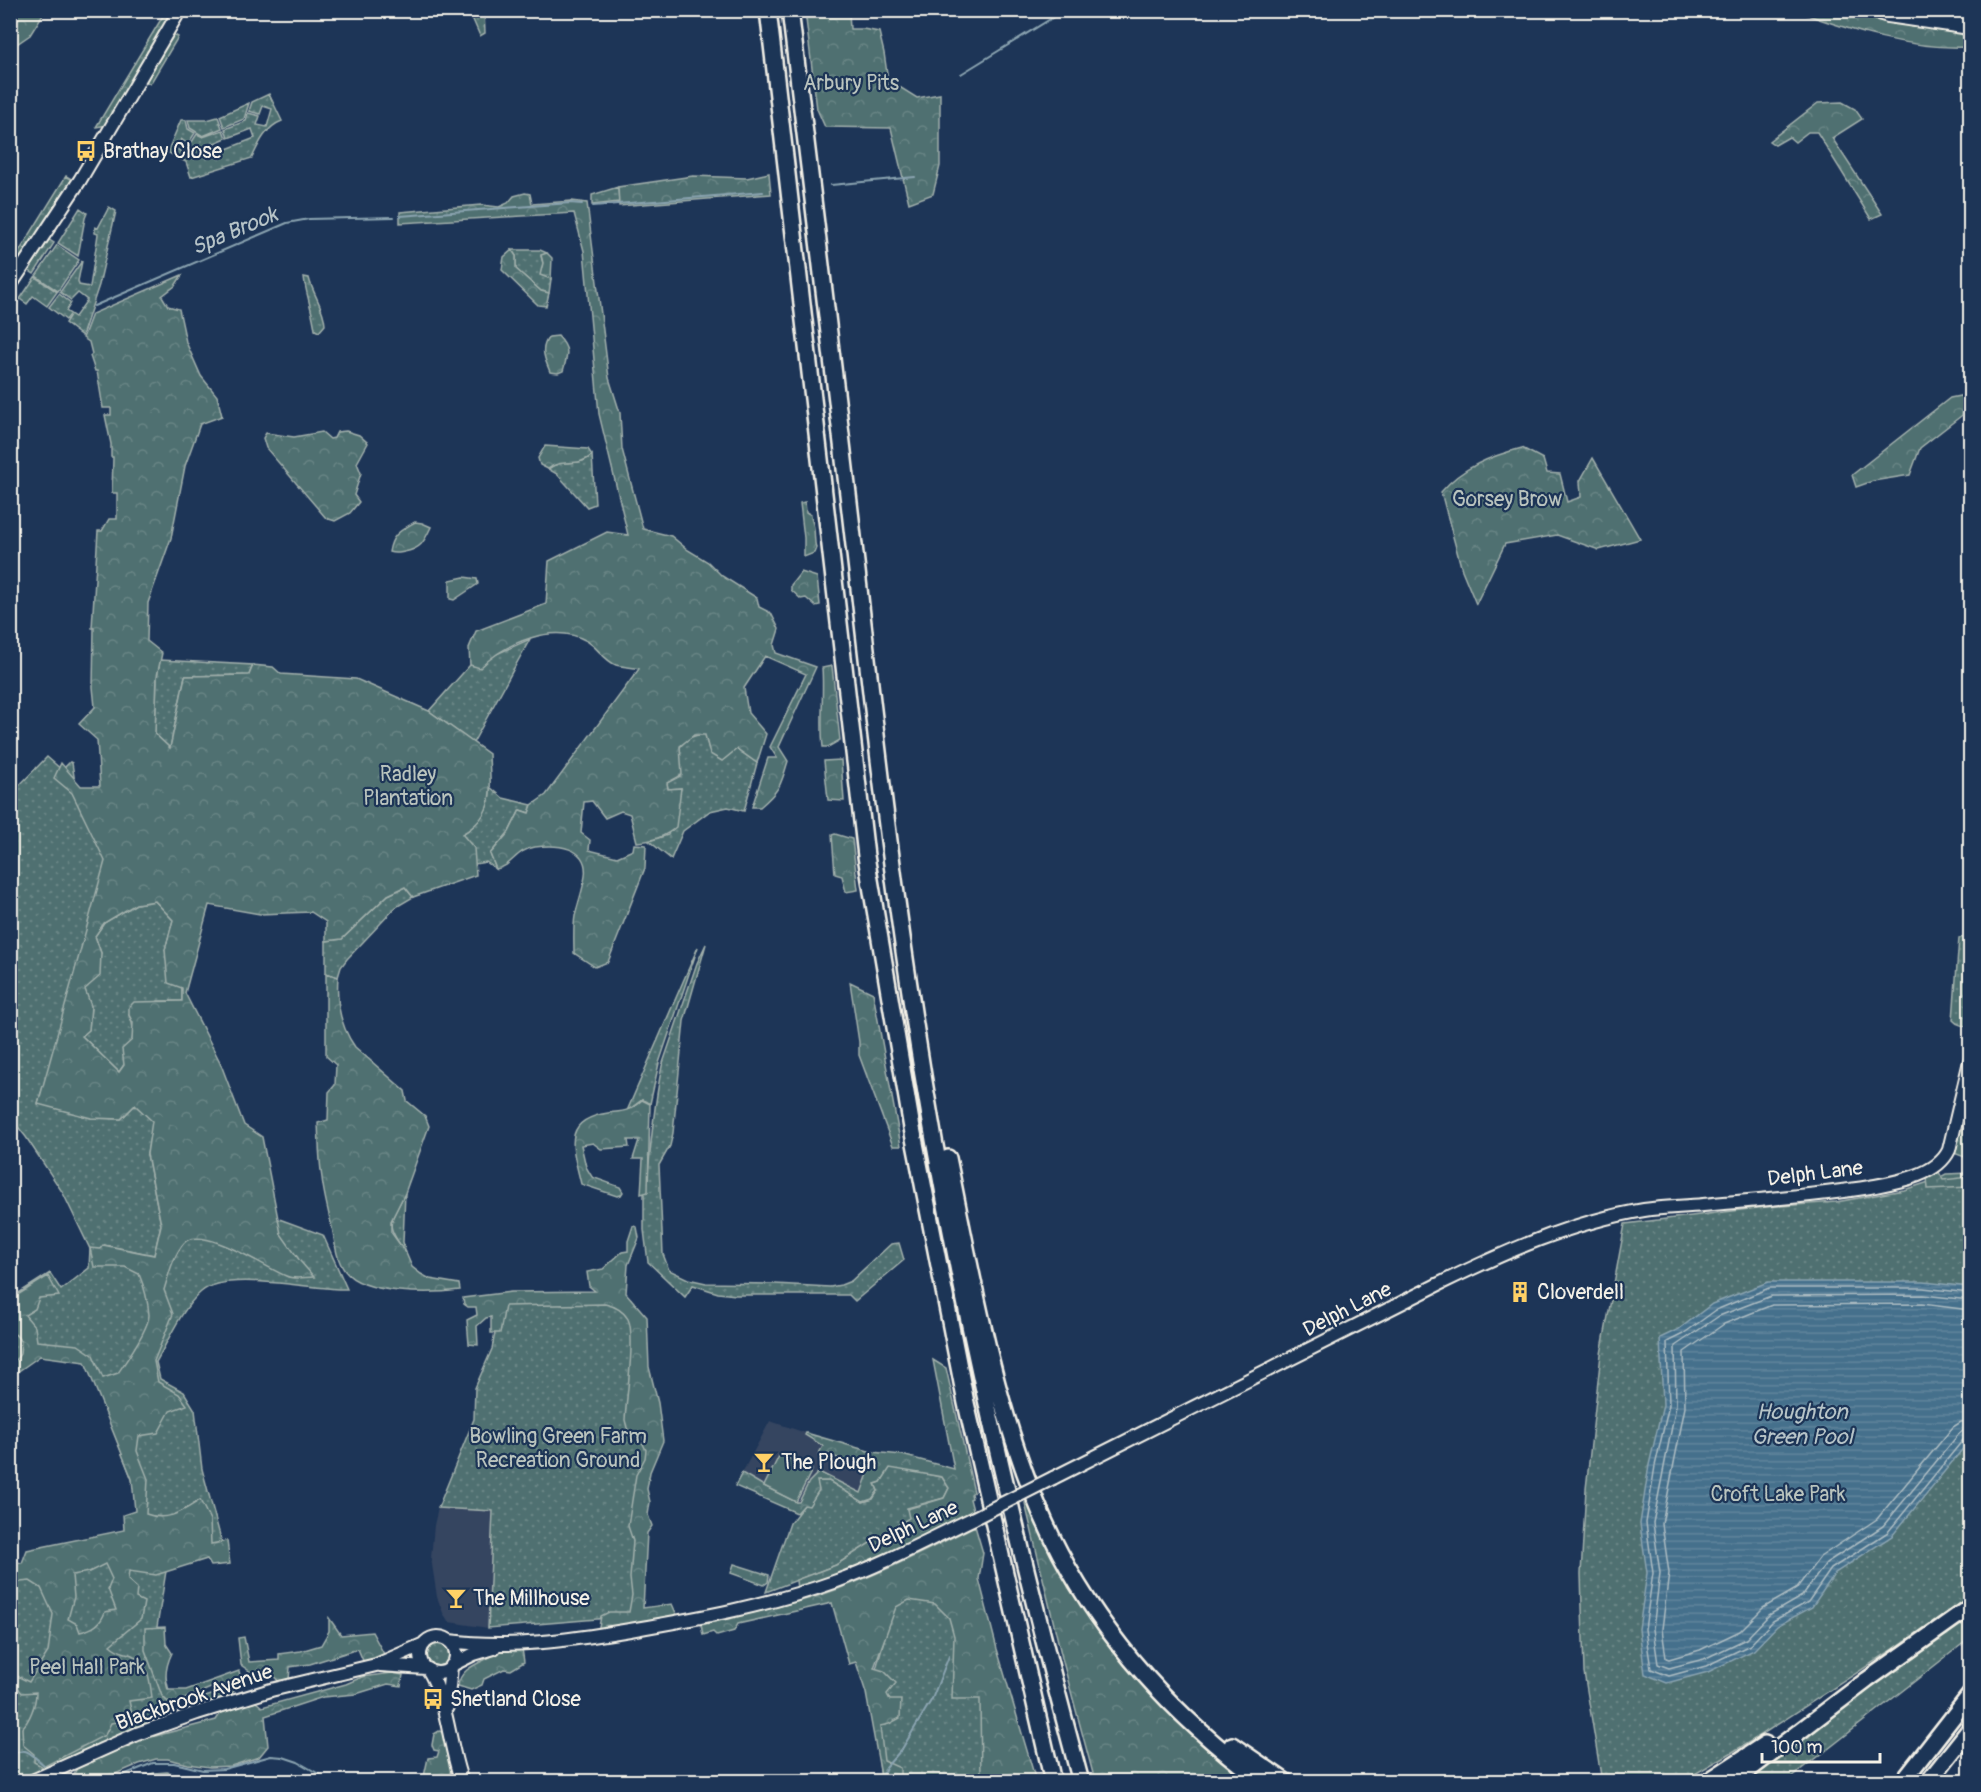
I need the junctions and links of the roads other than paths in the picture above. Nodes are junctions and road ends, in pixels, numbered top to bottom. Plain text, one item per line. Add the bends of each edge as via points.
1 (180, 10) edge
2 (768, 10) edge
3 (790, 10) edge
4 (1872, 10) edge
5 (1934, 10) edge
6 (1971, 15) edge
7 (1971, 27) edge
8 (10, 286) edge
9 (891, 857) junction
10 (1971, 1061) edge
11 (1971, 1607) edge
12 (1018, 1621) junction
13 (449, 1641) junction
14 (423, 1644) junction
15 (501, 1645) junction
16 (376, 1665) junction
17 (451, 1666) junction
18 (427, 1669) junction
19 (1867, 1680) junction
20 (1971, 1695) edge
21 (1171, 1702) junction
22 (447, 1714) junction
23 (1971, 1729) edge
24 (30, 1782) edge
25 (462, 1782) edge
26 (1053, 1782) edge
27 (1062, 1782) edge
28 (1081, 1782) edge
29 (1263, 1782) edge
30 (1286, 1782) edge
31 (1707, 1782) edge
32 (1733, 1782) edge
33 (1902, 1782) edge
34 (1928, 1782) edge

1 - 8 street via 80,180
2 - 12 highway via 866,856 912,1128 966,1403
3 - 9 highway
4 - 7 main road
5 - 6 main road
9 - 21 highway via 967,1249 1015,1442 1041,1512 1075,1579 1114,1638
9 - 28 highway via 912,1006 955,1252 1036,1613
10 - 15 street, Delph Lane, bridge via 1949,1150 1941,1162 1924,1172 1834,1193 1644,1210 1547,1235 1439,1284 912,1549 835,1582 775,1601 699,1618
11 - 19 highway
12 - 26 highway
12 - 27 highway
13 - 14 street via 434,1638
13 - 15 street
13 - 17 street via 455,1655
14 - 16 street, Blackbrook Avenue
14 - 18 street via 420,1654
15 - 17 street
16 - 18 street, Blackbrook Avenue
16 - 24 street, Blackbrook Avenue via 271,1690 197,1713 137,1734
17 - 18 street via 437,1673
17 - 22 street
18 - 22 street
19 - 31 highway
19 - 32 highway
20 - 33 highway
21 - 29 highway
21 - 30 highway
22 - 25 street
23 - 34 highway

